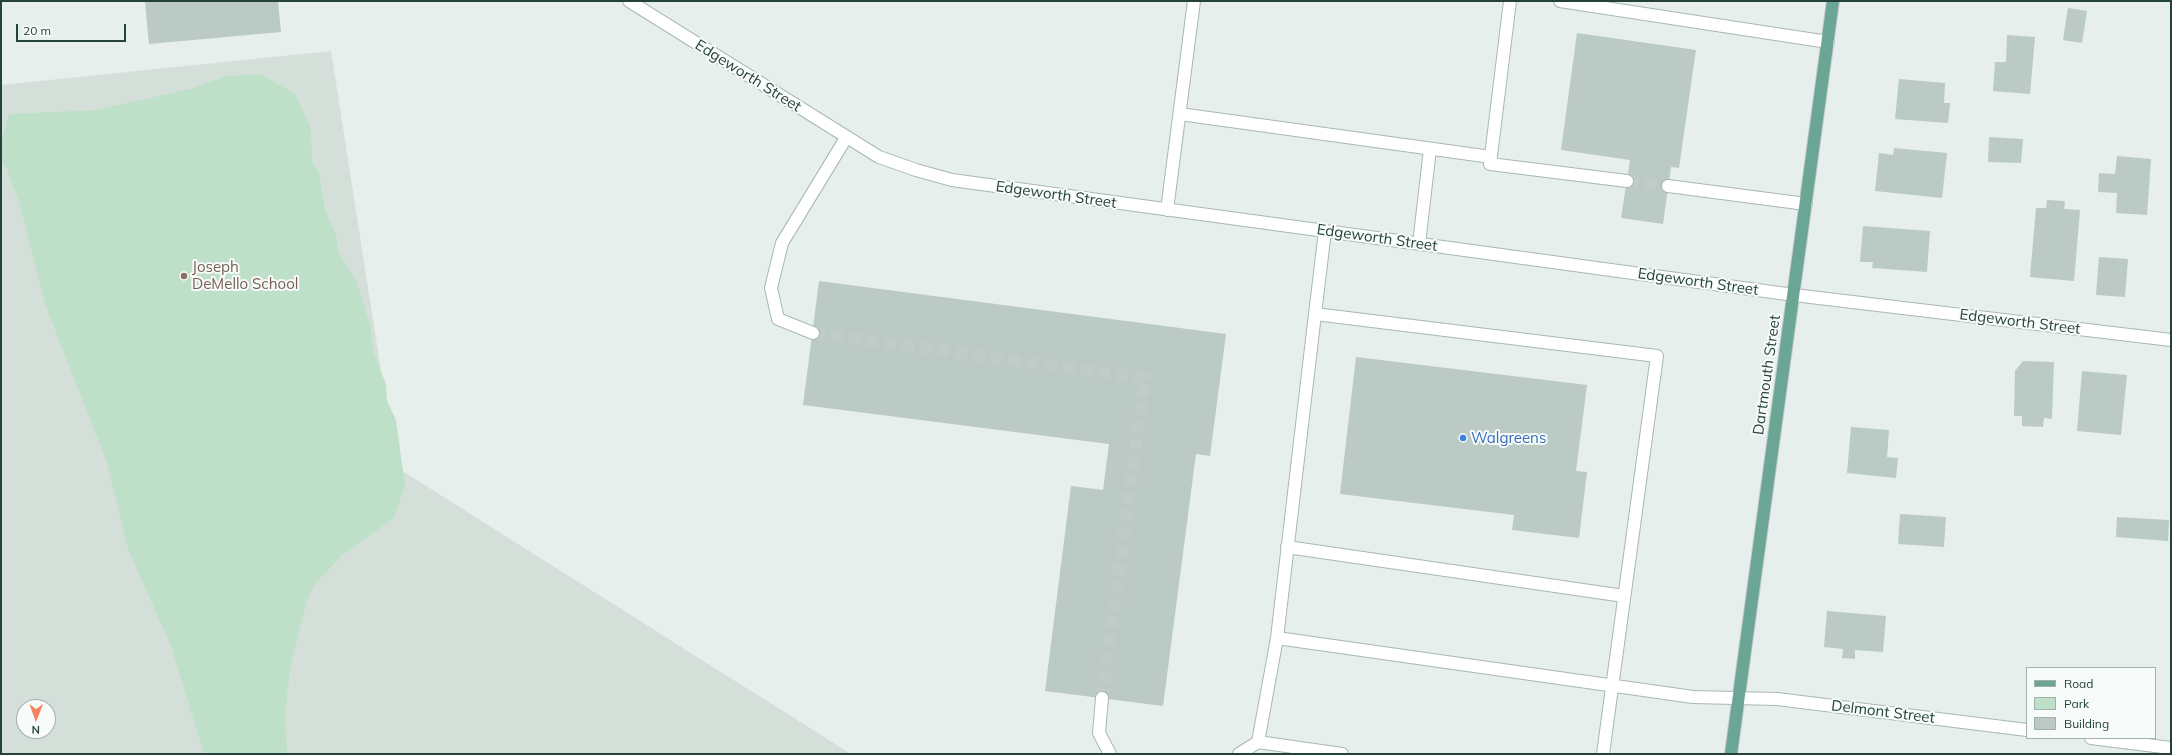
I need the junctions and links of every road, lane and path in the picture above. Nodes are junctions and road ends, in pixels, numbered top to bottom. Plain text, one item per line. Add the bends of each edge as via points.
1 (629, 1) edge
2 (1194, 1) edge
3 (1510, 1) edge
4 (1560, 1) edge
5 (1833, 1) edge
6 (1828, 42) junction
7 (1180, 114) junction
8 (846, 138) junction
9 (1430, 149) junction
10 (1490, 160) junction
11 (1627, 181) tunnel mouth
12 (1668, 186) tunnel mouth
13 (1806, 204) junction
14 (1168, 210) junction
15 (1325, 231) junction
16 (1419, 244) junction
17 (1794, 295) junction
18 (1315, 314) junction
19 (813, 333) tunnel mouth
20 (2171, 340) edge
21 (1287, 547) junction
22 (1624, 596) junction
23 (1277, 638) junction
24 (1611, 685) junction
25 (1739, 697) junction
26 (1102, 698) tunnel mouth
27 (2026, 730) edge
28 (2099, 739) edge
29 (1258, 742) junction
30 (2171, 748) edge
31 (1110, 754) edge
32 (1239, 754) edge
33 (1342, 754) edge
34 (1603, 754) edge
35 (1731, 754) edge

1 - 8 street, Edgeworth Street
2 - 7 street
3 - 10 street
4 - 6 street
5 - 6 main road, Dartmouth Street
6 - 13 main road, Dartmouth Street
7 - 9 street
7 - 14 street
8 - 14 street, Edgeworth Street via 879,157 952,180
8 - 19 street via 782,243 771,288 778,319
9 - 10 street
9 - 16 street
10 - 11 street
12 - 13 street
13 - 17 main road, Dartmouth Street
14 - 15 street, Edgeworth Street
15 - 16 street, Edgeworth Street
15 - 18 street
16 - 17 street, Edgeworth Street
17 - 20 street, Edgeworth Street
17 - 25 main road, Dartmouth Street
18 - 21 street
18 - 22 street via 1657,356
21 - 22 street
21 - 23 street
22 - 24 street
23 - 24 street, Delmont Street
23 - 29 street
24 - 25 street, Delmont Street via 1694,697
24 - 34 street
25 - 27 street, Delmont Street via 1777,698
25 - 35 main road, Dartmouth Street
26 - 31 street via 1100,733
28 - 30 street
29 - 32 street
29 - 33 street

